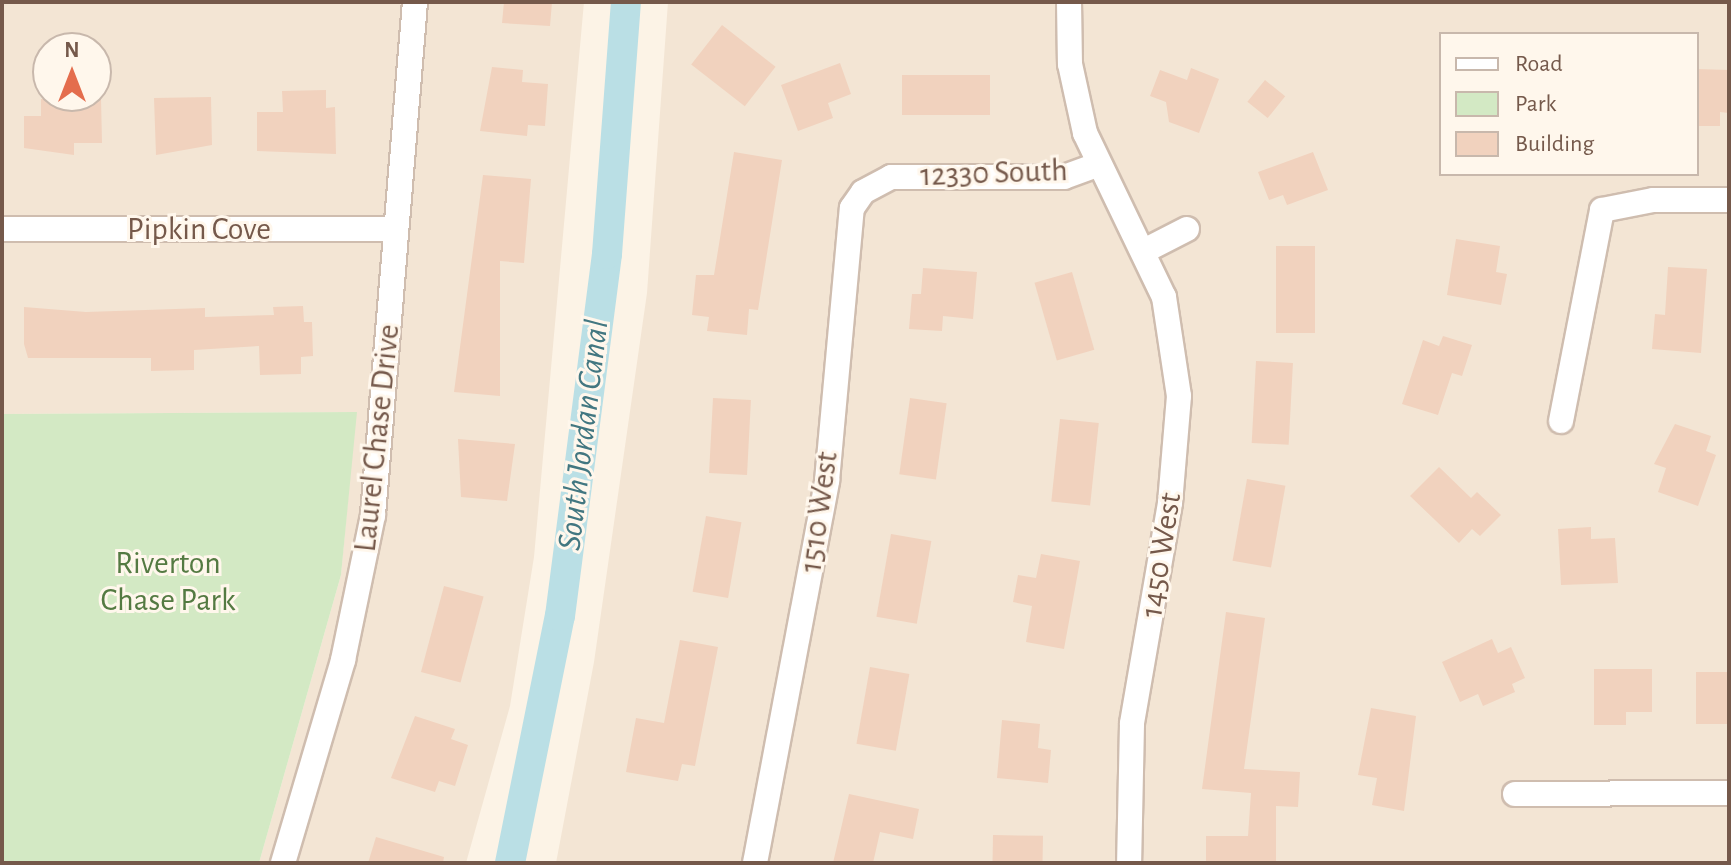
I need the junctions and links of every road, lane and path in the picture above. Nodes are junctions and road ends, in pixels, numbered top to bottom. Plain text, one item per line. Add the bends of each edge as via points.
1 (415, 2) edge
2 (1069, 2) edge
3 (1097, 165) junction
4 (891, 177) joint
5 (1729, 200) edge
6 (2, 229) edge
7 (396, 229) junction
8 (1187, 229) dead end
9 (1146, 250) junction
10 (1561, 421) dead end
11 (1729, 793) edge
12 (1515, 794) dead end
13 (283, 863) edge
14 (755, 863) edge
15 (1129, 863) edge

1 - 7 street, Laurel Chase Drive
2 - 3 street, 1450 West via 1070,64
3 - 4 street, 12330 South via 1064,177
3 - 9 street, 1450 West
4 - 14 street, 1510 West via 863,192 846,227 827,481
5 - 10 street via 1653,200 1602,210
6 - 7 street, Pipkin Cove
7 - 13 street, Laurel Chase Drive via 373,515 361,589
8 - 9 street
9 - 15 street, 1450 West via 1164,297 1179,396 1170,503 1132,724
11 - 12 street

